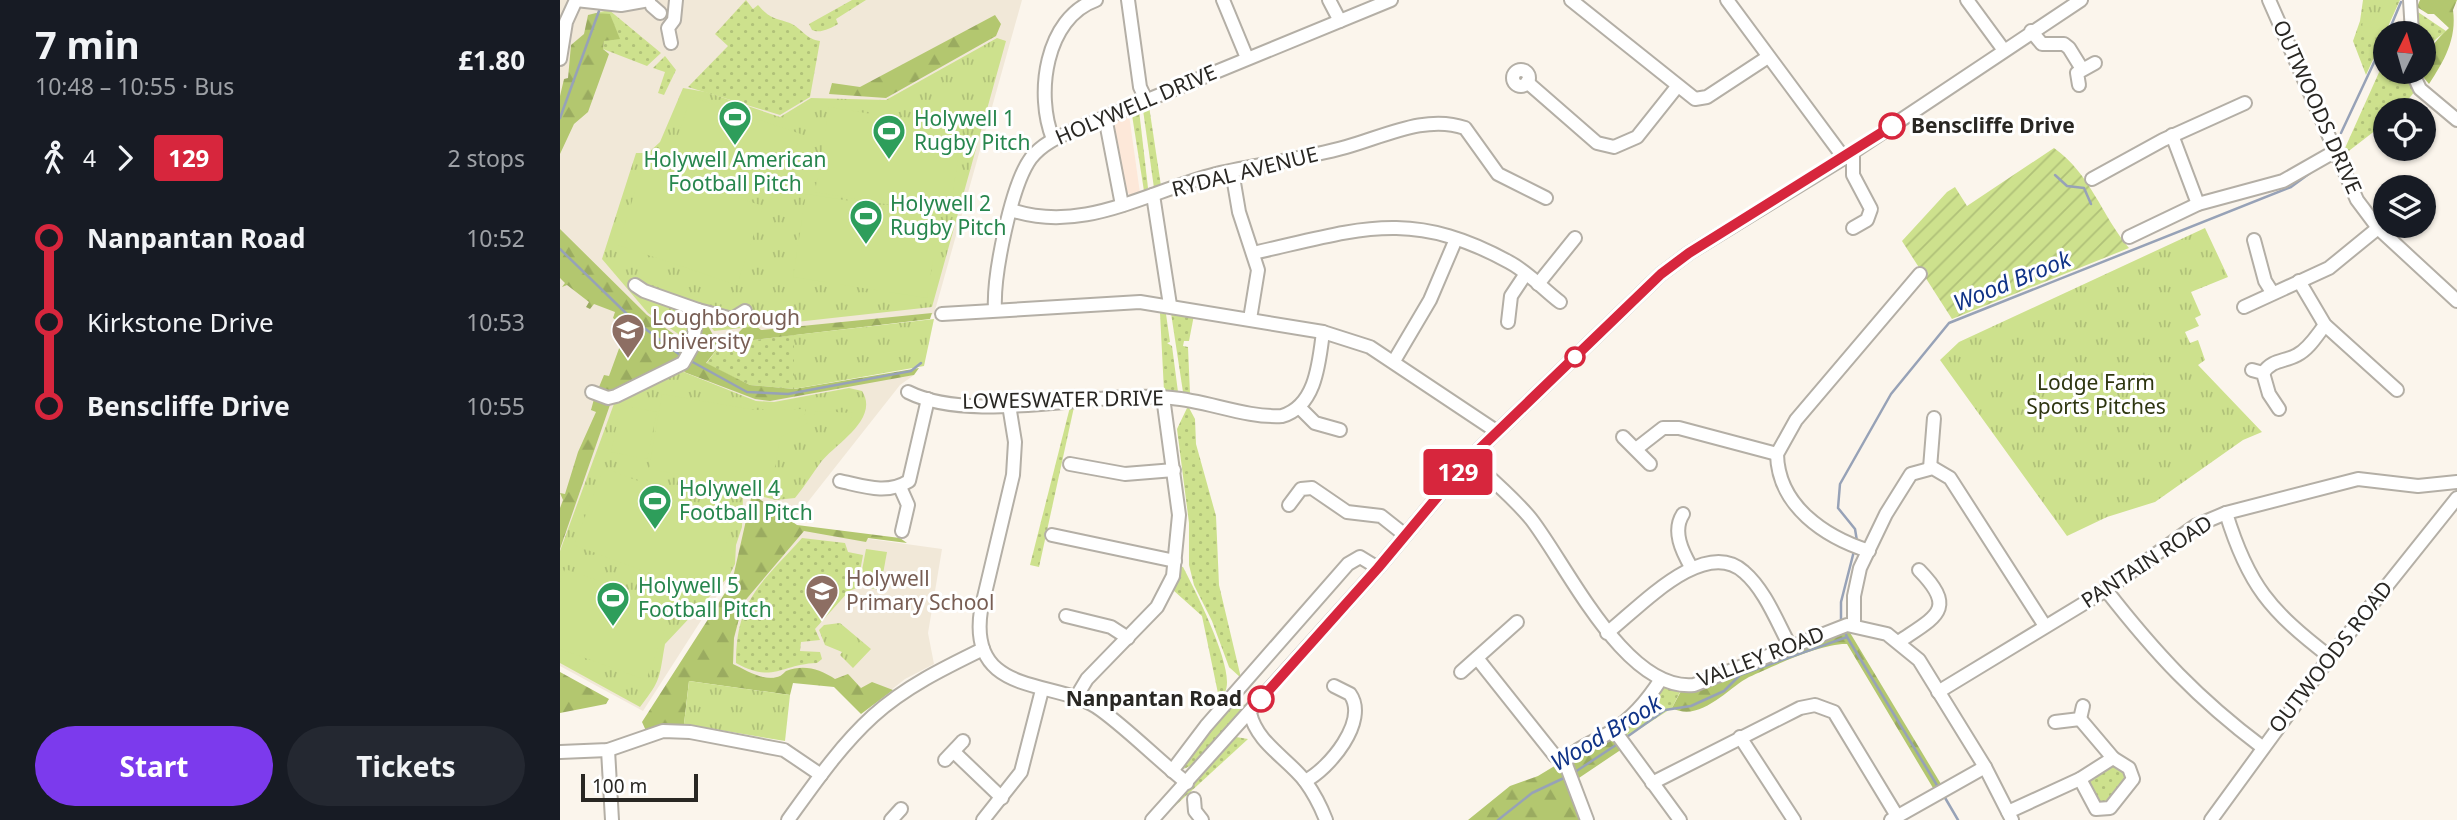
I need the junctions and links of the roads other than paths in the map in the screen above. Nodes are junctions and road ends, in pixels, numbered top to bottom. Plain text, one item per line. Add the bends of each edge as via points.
1 (576, 0) edge
2 (676, 0) edge
3 (1096, 0) edge
4 (1128, 0) edge
5 (1223, 0) edge
6 (1329, 0) edge
7 (1391, 0) edge
8 (1571, 0) edge
9 (1727, 0) edge
10 (1967, 0) edge
11 (2081, 0) edge
12 (2269, 0) edge
13 (2410, 0) edge
14 (660, 14) edge
15 (564, 15) edge
16 (1340, 21) junction
17 (2411, 21) edge
18 (2031, 31) junction
19 (671, 43) dead end
20 (2003, 49) junction
21 (560, 50) edge
22 (1768, 57) junction
23 (1247, 58) junction
24 (560, 59) edge
25 (2095, 63) dead end
26 (2082, 69) junction
27 (1527, 82) dead end
28 (2418, 84) edge
29 (2079, 85) dead end
30 (1676, 88) junction
31 (1146, 100) junction
32 (2240, 102) dead end
33 (1105, 117) junction
34 (2457, 120) edge
35 (2172, 135) junction
36 (1053, 139) junction
37 (2334, 152) junction
38 (1849, 155) junction
39 (1232, 171) junction
40 (2096, 174) dead end
41 (1540, 190) dead end
42 (1153, 194) junction
43 (2198, 204) junction
44 (1122, 205) junction
45 (1011, 210) junction
46 (2373, 221) edge
47 (1853, 228) dead end
48 (2133, 232) dead end
49 (2373, 232) edge
50 (1575, 238) dead end
51 (2389, 238) edge
52 (1456, 239) junction
53 (2254, 240) dead end
54 (1253, 253) junction
55 (1920, 274) dead end
56 (1525, 275) junction
57 (2299, 281) junction
58 (1538, 284) junction
59 (635, 285) dead end
60 (2272, 292) junction
61 (2457, 301) edge
62 (1560, 302) dead end
63 (1170, 304) junction
64 (2244, 307) dead end
65 (698, 310) junction
66 (995, 310) junction
67 (745, 311) dead end
68 (943, 314) dead end
69 (1250, 319) junction
70 (1508, 322) dead end
71 (2325, 325) junction
72 (1323, 332) junction
73 (1394, 361) junction
74 (2389, 387) dead end
75 (592, 392) dead end
76 (908, 392) dead end
77 (1163, 397) junction
78 (928, 400) junction
79 (1009, 405) junction
80 (1300, 408) junction
81 (2279, 409) dead end
82 (1933, 415) dead end
83 (1333, 426) dead end
84 (1496, 431) junction
85 (1623, 437) dead end
86 (1636, 449) junction
87 (1777, 454) junction
88 (1469, 459) junction
89 (1070, 463) dead end
90 (1650, 464) dead end
91 (1930, 468) junction
92 (1174, 470) junction
93 (2457, 482) edge
94 (844, 484) dead end
95 (900, 487) junction
96 (2457, 498) edge
97 (1289, 505) dead end
98 (2226, 513) junction
99 (1679, 517) dead end
100 (902, 531) dead end
101 (1052, 535) dead end
102 (1405, 535) junction
103 (1861, 549) junction
104 (1175, 561) junction
105 (1691, 567) junction
106 (1378, 568) junction
107 (1919, 570) dead end
108 (2106, 590) junction
109 (1066, 616) dead end
110 (1517, 622) dead end
111 (1845, 626) junction
112 (2045, 626) junction
113 (1607, 633) junction
114 (1128, 638) junction
115 (1900, 641) junction
116 (1790, 646) junction
117 (983, 649) junction
118 (2330, 657) junction
119 (1477, 658) junction
120 (1461, 671) dead end
121 (1661, 679) junction
122 (1334, 686) dead end
123 (1042, 690) junction
124 (1938, 692) junction
125 (1075, 699) junction
126 (2083, 706) dead end
127 (1250, 713) junction
128 (2080, 719) junction
129 (2055, 722) dead end
130 (1231, 734) junction
131 (1740, 737) junction
132 (1619, 738) junction
133 (2262, 747) junction
134 (608, 750) junction
135 (954, 751) dead end
136 (1273, 751) junction
137 (560, 752) edge
138 (2113, 758) junction
139 (1985, 767) junction
140 (1172, 771) junction
141 (1568, 771) junction
142 (821, 775) junction
143 (2080, 779) junction
144 (1305, 781) junction
145 (1188, 783) junction
146 (1652, 783) junction
147 (1002, 798) junction
148 (2010, 816) edge
149 (1894, 818) edge
150 (612, 820) edge
151 (788, 820) edge
152 (984, 820) edge
153 (1153, 820) edge
154 (1326, 820) edge
155 (1587, 820) edge
156 (1680, 820) edge
157 (1794, 820) edge
158 (2211, 820) edge

1 - 14 street via 629,4
1 - 15 street
2 - 14 street
3 - 36 street via 1071,13 1059,32 1044,95
4 - 31 street via 1140,87
5 - 23 street
6 - 16 street
7 - 16 street, HOLYWELL DRIVE
8 - 30 street
9 - 22 street
10 - 20 street
11 - 18 street
12 - 37 street, OUTWOODS DRIVE
13 - 17 street
14 - 19 street
15 - 21 street
16 - 23 street, HOLYWELL DRIVE
18 - 20 street
18 - 26 street via 2042,44 2064,44
20 - 38 street
21 - 24 street
22 - 30 street via 1700,99
22 - 38 street
23 - 31 street, HOLYWELL DRIVE
25 - 26 street
26 - 29 street via 2076,75
27 - 30 street via 1597,142 1614,147 1637,137
28 - 34 street
31 - 33 street, HOLYWELL DRIVE
32 - 35 street
33 - 36 street, HOLYWELL DRIVE
33 - 44 street
35 - 40 street
35 - 43 street
36 - 45 street, HOLYWELL DRIVE via 1026,166
37 - 43 street via 2283,181
37 - 46 street, OUTWOODS DRIVE
38 - 47 street via 1853,175 1871,209 1867,220
38 - 84 street via 1661,274
39 - 41 street, RYDAL AVENUE via 1323,153 1438,119 1465,128 1499,174
39 - 42 street, RYDAL AVENUE
39 - 54 street
42 - 44 street, RYDAL AVENUE
42 - 63 street
43 - 48 street
44 - 45 street, RYDAL AVENUE via 1056,219
45 - 66 street, HOLYWELL DRIVE
49 - 57 street via 2329,268
50 - 58 street
51 - 61 street, OUTWOODS DRIVE
52 - 54 street via 1393,226
52 - 56 street via 1510,262
52 - 73 street via 1430,300
53 - 60 street
54 - 69 street via 1258,278
55 - 87 street via 1913,290 1796,421
56 - 58 street
56 - 70 street via 1511,296
57 - 60 street
57 - 71 street
58 - 62 street via 1546,298
59 - 65 street
60 - 64 street
63 - 66 street via 1106,302
63 - 69 street
65 - 67 street via 732,318
65 - 75 street via 687,358 617,396
66 - 68 street
69 - 72 street
71 - 74 street via 2358,364
71 - 81 street via 2297,355 2278,360 2260,375
72 - 73 street via 1358,342
72 - 80 street via 1312,387
73 - 84 street
76 - 78 street, LOWESWATER DRIVE
77 - 79 street, LOWESWATER DRIVE
77 - 80 street, LOWESWATER DRIVE via 1276,417
77 - 92 street
78 - 79 street, LOWESWATER DRIVE
78 - 95 street via 914,472
79 - 117 street via 1015,457 981,610
80 - 83 street via 1315,423
82 - 91 street
84 - 88 street
85 - 86 street
86 - 87 street via 1663,428 1679,428
86 - 90 street
87 - 103 street via 1783,487 1797,507
88 - 102 street
88 - 113 street via 1530,518
89 - 92 street via 1125,474
91 - 103 street via 1918,470 1904,481
91 - 112 street via 1950,478
92 - 104 street via 1180,527
93 - 98 street, PANTAIN ROAD via 2418,486 2358,479
94 - 95 street
95 - 100 street via 908,505
96 - 118 street, OUTWOODS ROAD
97 - 102 street via 1301,489 1312,488 1347,512 1381,516
98 - 108 street, PANTAIN ROAD via 2195,526
98 - 118 street via 2243,562 2267,602
99 - 105 street via 1680,542
101 - 104 street
102 - 106 street
103 - 111 street
104 - 114 street via 1167,593
105 - 113 street
105 - 116 street via 1725,561 1745,572
106 - 127 street
106 - 140 street via 1360,557 1348,564
107 - 115 street via 1937,589 1940,607 1932,620
108 - 112 street, PANTAIN ROAD
108 - 133 street via 2174,673
109 - 114 street via 1111,627
110 - 119 street
111 - 115 street, VALLEY ROAD via 1872,628
111 - 116 street, VALLEY ROAD
112 - 124 street, PANTAIN ROAD
113 - 121 street
114 - 125 street via 1087,679
115 - 124 street, VALLEY ROAD via 1919,660
116 - 121 street, VALLEY ROAD via 1694,685 1674,685
117 - 123 street via 1004,672
117 - 142 street via 917,683 873,715
118 - 133 street, OUTWOODS ROAD
119 - 120 street
119 - 141 street
121 - 132 street
122 - 144 street via 1353,691 1356,713 1348,748
123 - 125 street
123 - 147 street via 1021,772
124 - 139 street, VALLEY ROAD
125 - 140 street via 1101,709
126 - 128 street
127 - 130 street
127 - 136 street
128 - 129 street
128 - 138 street
130 - 136 street via 1247,733
130 - 145 street
131 - 146 street
131 - 149 street via 1808,705 1825,706 1833,712
131 - 157 street
132 - 141 street via 1577,751
132 - 146 street
133 - 158 street, OUTWOODS ROAD
134 - 137 street
134 - 142 street via 663,732 690,732 784,750
134 - 150 street
135 - 147 street
136 - 144 street
138 - 143 street
138 - 143 street via 2129,768 2133,779 2110,808 2096,809
139 - 148 street, VALLEY ROAD
139 - 149 street
140 - 145 street
141 - 155 street
142 - 151 street
143 - 148 street
144 - 154 street
145 - 153 street
146 - 156 street
147 - 152 street

